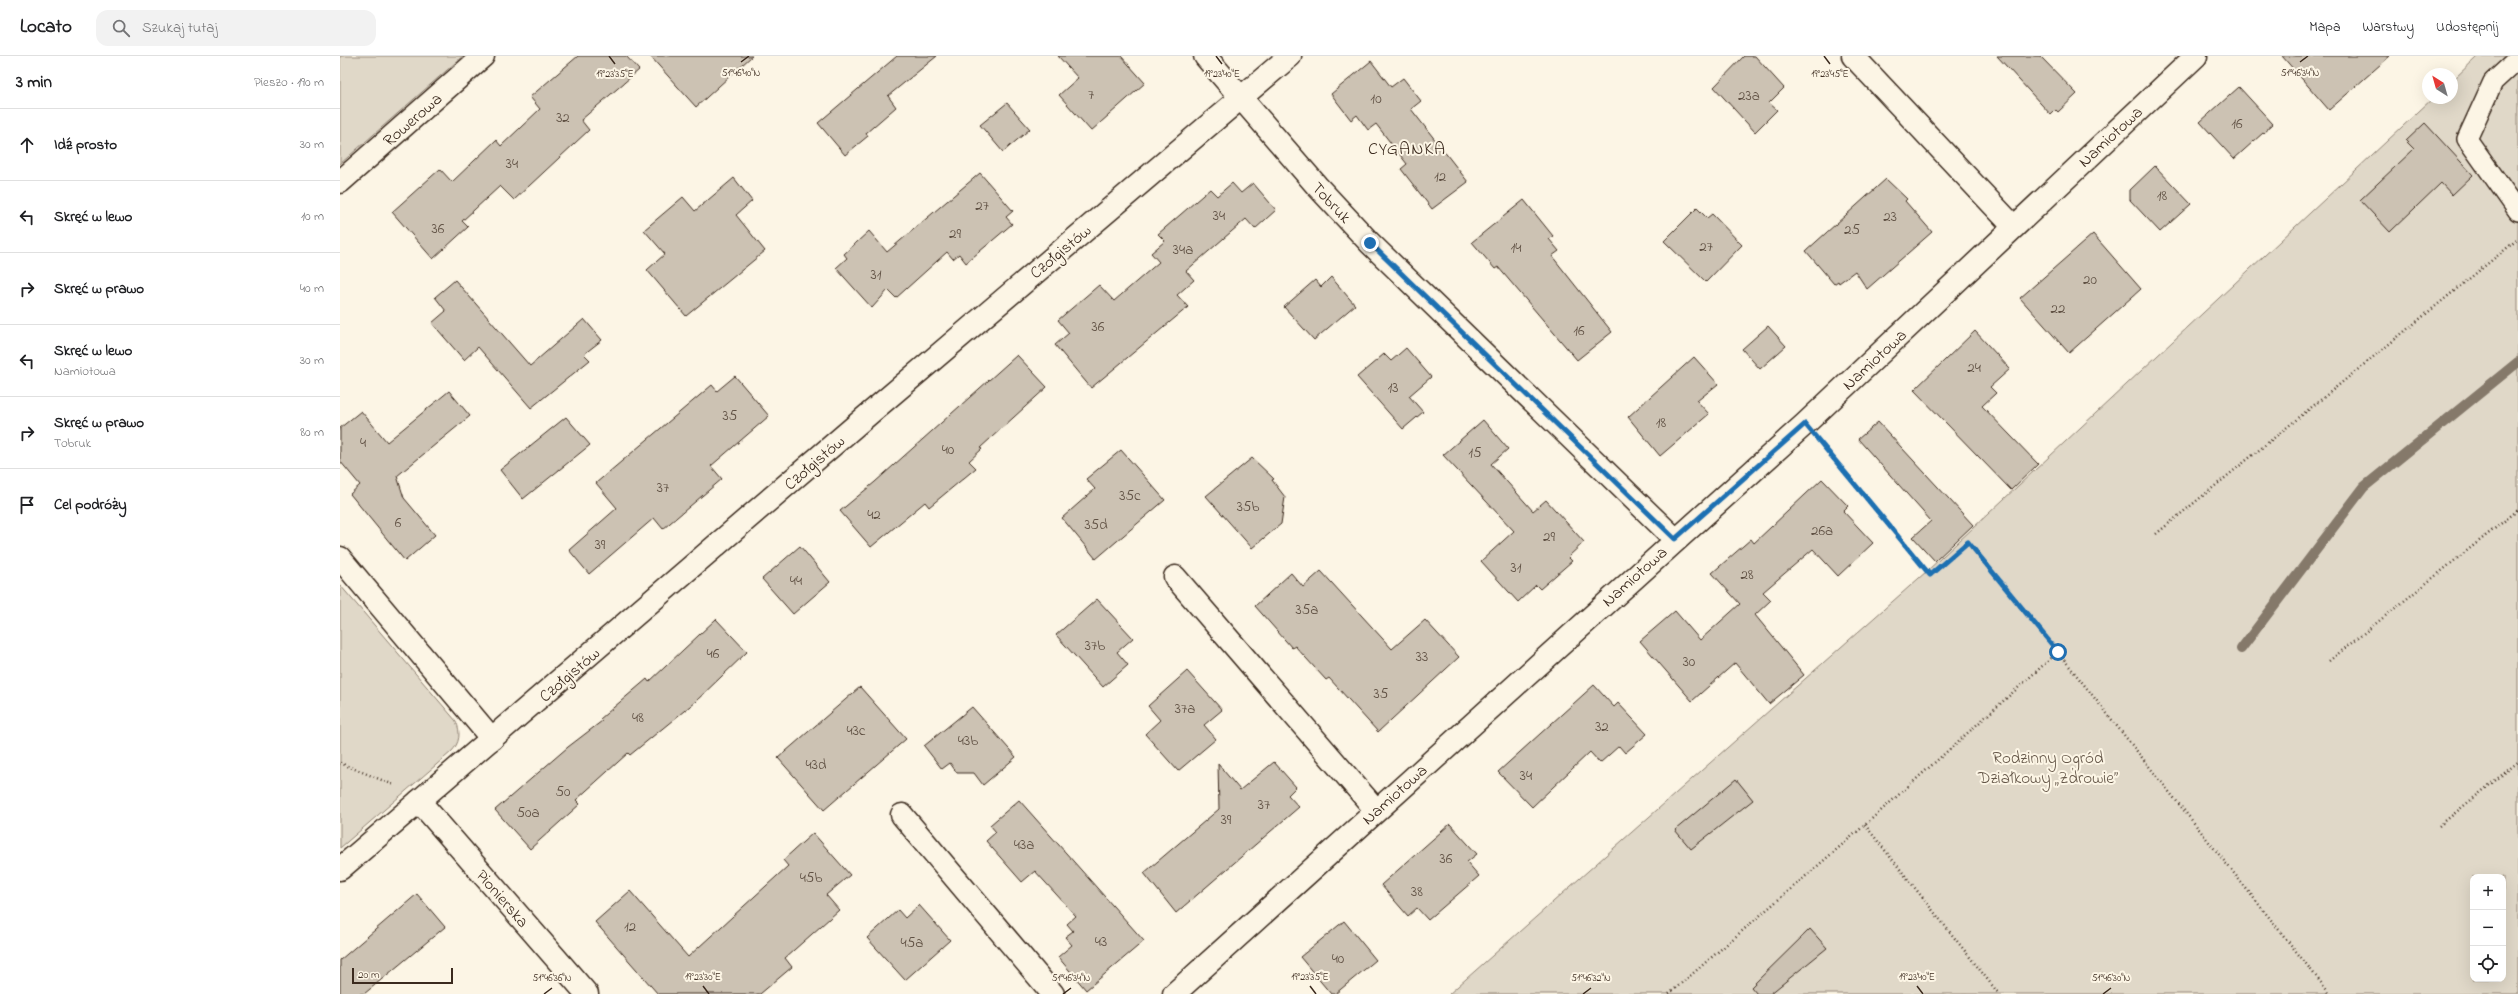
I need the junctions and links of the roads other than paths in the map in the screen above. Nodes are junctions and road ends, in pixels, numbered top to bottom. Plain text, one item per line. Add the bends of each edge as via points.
1 (483, 56) edge
2 (1205, 56) edge
3 (1290, 56) edge
4 (1853, 56) edge
5 (2196, 56) edge
6 (2518, 58) edge
7 (1241, 97) junction
8 (340, 182) edge
9 (2518, 211) edge
10 (2014, 226) junction
11 (1675, 539) junction
12 (340, 558) edge
13 (1175, 577) dead end
14 (492, 739) junction
15 (420, 801) junction
16 (1376, 810) junction
17 (902, 815) dead end
18 (340, 869) edge
19 (587, 994) edge
20 (1053, 994) edge
21 (1174, 994) edge

1 - 8 street, Rowerowa
2 - 7 street, Tobruk
3 - 7 street, Czołgistów
4 - 10 street
5 - 10 street, Namiotowa
6 - 9 lane via 2493,82 2466,139
7 - 11 street, Tobruk via 1370,243
7 - 14 street, Czołgistów
10 - 11 street, Namiotowa via 1805,424
11 - 16 street, Namiotowa
12 - 14 street
13 - 16 street
14 - 15 street, Czołgistów
15 - 18 street, Czołgistów
15 - 19 street, Pionierska
16 - 21 street, Namiotowa
17 - 20 street

